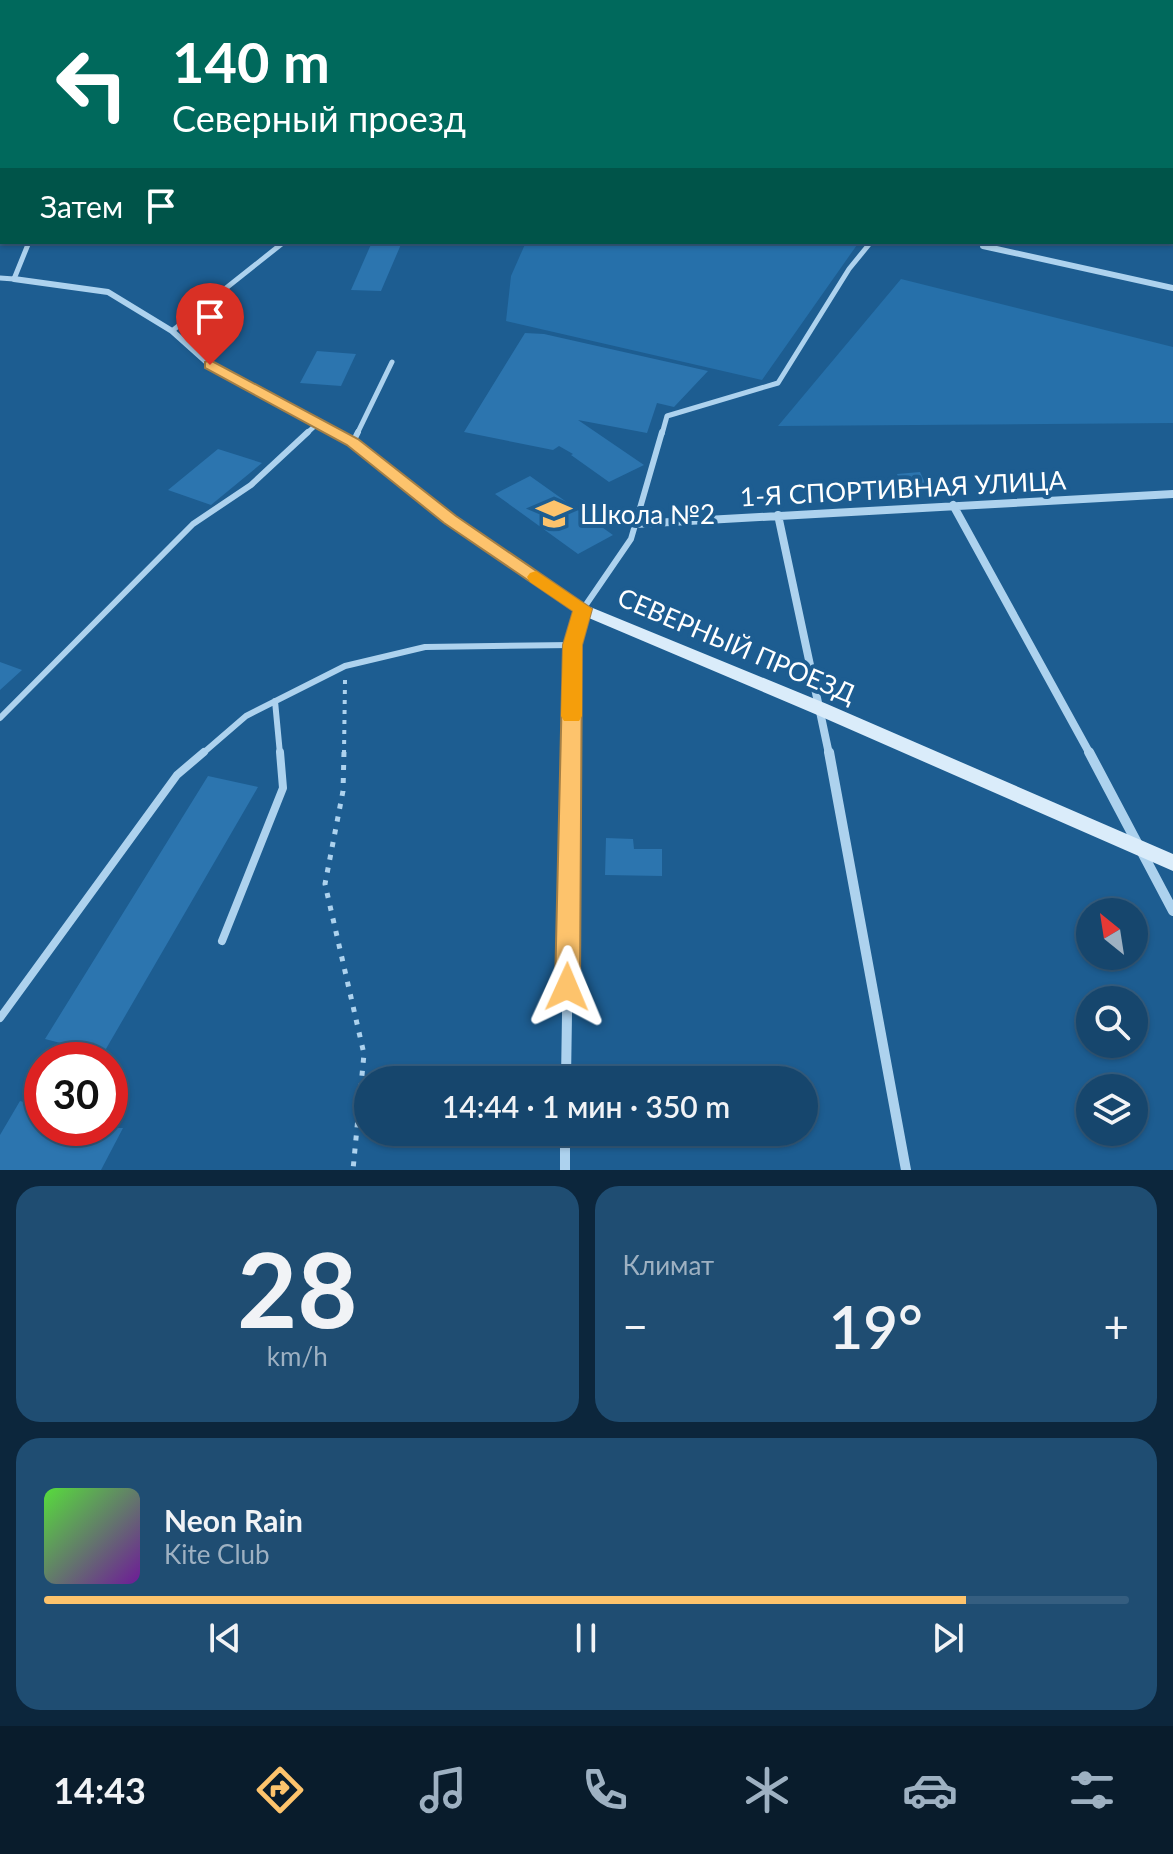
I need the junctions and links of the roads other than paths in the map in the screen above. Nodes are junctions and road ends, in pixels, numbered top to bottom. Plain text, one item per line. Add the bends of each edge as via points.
1 (28, 244) edge
2 (281, 244) edge
3 (869, 244) edge
4 (983, 246) dead end
5 (0, 278) edge
6 (14, 279) junction
7 (1173, 288) edge
8 (172, 331) junction
9 (392, 362) dead end
10 (318, 423) junction
11 (353, 442) junction
12 (1173, 494) edge
13 (953, 505) junction
14 (778, 515) junction
15 (635, 524) junction
16 (583, 609) junction
17 (572, 645) junction
18 (275, 701) junction
19 (821, 709) junction
20 (0, 718) edge
21 (1143, 850) junction
22 (1173, 863) edge
23 (1173, 911) edge
24 (222, 941) dead end
25 (0, 1018) edge
26 (566, 1066) edge
27 (565, 1146) edge
28 (565, 1170) edge
29 (906, 1170) edge

1 - 6 lane
2 - 8 lane
3 - 15 lane via 778,383 667,416
4 - 7 street
5 - 6 lane
6 - 8 street, СЕВЕРНЫЙ ПРОЕЗД via 108,292
8 - 10 street, СЕВЕРНЫЙ ПРОЕЗД via 210,365
9 - 11 lane
10 - 11 street, СЕВЕРНЫЙ ПРОЕЗД
10 - 20 lane via 251,485 193,524
11 - 16 street, СЕВЕРНЫЙ ПРОЕЗД via 450,520
12 - 13 street, 1-Я СПОРТИВНАЯ УЛИЦА
13 - 14 street, 1-Я СПОРТИВНАЯ УЛИЦА
13 - 21 street
14 - 15 street, 1-Я СПОРТИВНАЯ УЛИЦА
14 - 19 street
15 - 16 lane via 631,539
16 - 17 street
16 - 19 street, СЕВЕРНЫЙ ПРОЕЗД
17 - 18 lane via 425,647 345,666
17 - 26 street
18 - 24 lane via 283,788
18 - 25 lane via 246,716 177,775
19 - 21 street, СЕВЕРНЫЙ ПРОЕЗД
19 - 29 street
21 - 22 street, СЕВЕРНЫЙ ПРОЕЗД
21 - 23 street
27 - 28 street

